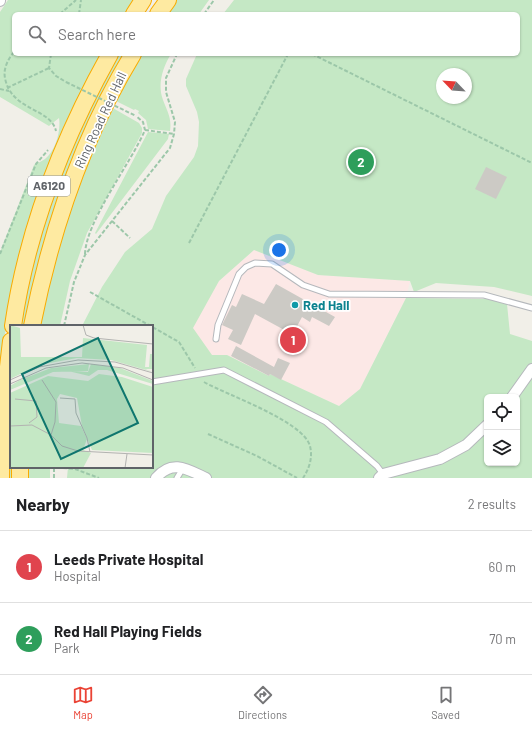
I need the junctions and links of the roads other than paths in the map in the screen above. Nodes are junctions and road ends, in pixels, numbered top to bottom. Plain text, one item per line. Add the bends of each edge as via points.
1 (143, 0) edge
2 (168, 0) edge
3 (135, 12) edge
4 (159, 12) edge
5 (109, 56) edge
6 (132, 56) edge
7 (532, 308) edge
8 (13, 325) edge
9 (32, 325) edge
10 (216, 339) dead end
11 (10, 350) edge
12 (532, 370) edge
13 (153, 382) edge
14 (514, 394) edge
15 (484, 428) edge
16 (184, 468) junction
17 (381, 476) edge
18 (1, 478) edge
19 (156, 478) edge
20 (177, 478) edge
21 (206, 478) edge

1 - 3 highway
2 - 4 highway
5 - 8 highway, Ring Road Red Hall / A6120 via 86,98 49,186 27,259
6 - 9 highway, Ring Road Red Hall / A6120 via 104,108 70,185 48,255
7 - 10 lane via 484,295 329,294 303,285 272,264 255,263 239,274 218,325
11 - 18 highway via 2,419
12 - 14 street
13 - 17 lane via 224,370 326,422 377,466
15 - 17 street via 466,445 440,459
16 - 19 street via 173,467 164,470
16 - 20 lane
16 - 21 street

